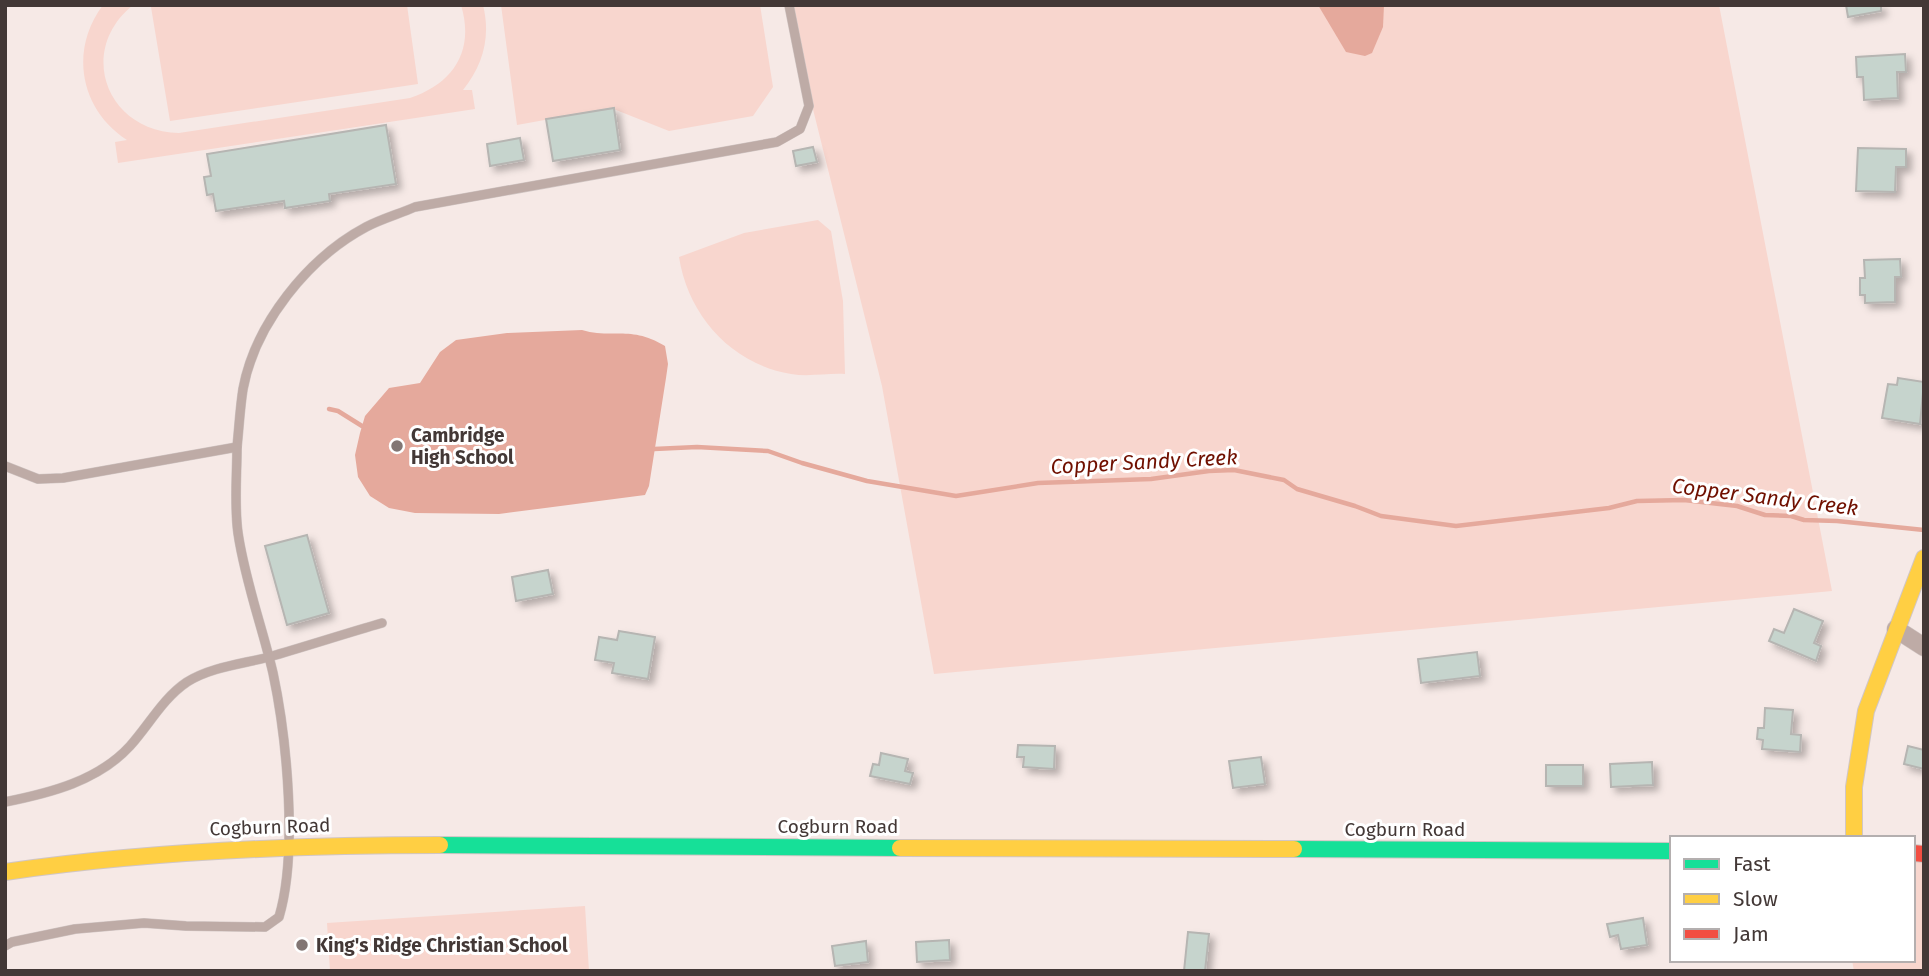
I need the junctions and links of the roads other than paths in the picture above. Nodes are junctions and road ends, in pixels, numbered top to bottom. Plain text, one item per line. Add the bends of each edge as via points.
1 (789, 5) edge
2 (236, 447) junction
3 (5, 466) edge
4 (1924, 558) edge
5 (382, 623) dead end
6 (1896, 629) junction
7 (1924, 647) edge
8 (269, 657) junction
9 (5, 803) edge
10 (1854, 836) edge
11 (289, 846) junction
12 (1670, 851) edge
13 (5, 872) edge
14 (5, 947) edge

1 - 2 lane via 808,106 800,129 777,142 415,207 366,227 321,258 282,302 261,336 244,387
2 - 3 lane via 62,478 38,479
2 - 8 lane via 237,531
4 - 6 street
5 - 8 lane
6 - 7 street
6 - 10 street via 1866,711 1854,787
8 - 9 lane via 188,681 101,771 57,790
8 - 11 lane via 285,747
11 - 12 street, Cogburn Road
11 - 13 street, Cogburn Road via 146,855
11 - 14 lane via 285,899 279,917 265,926 144,923 75,929

